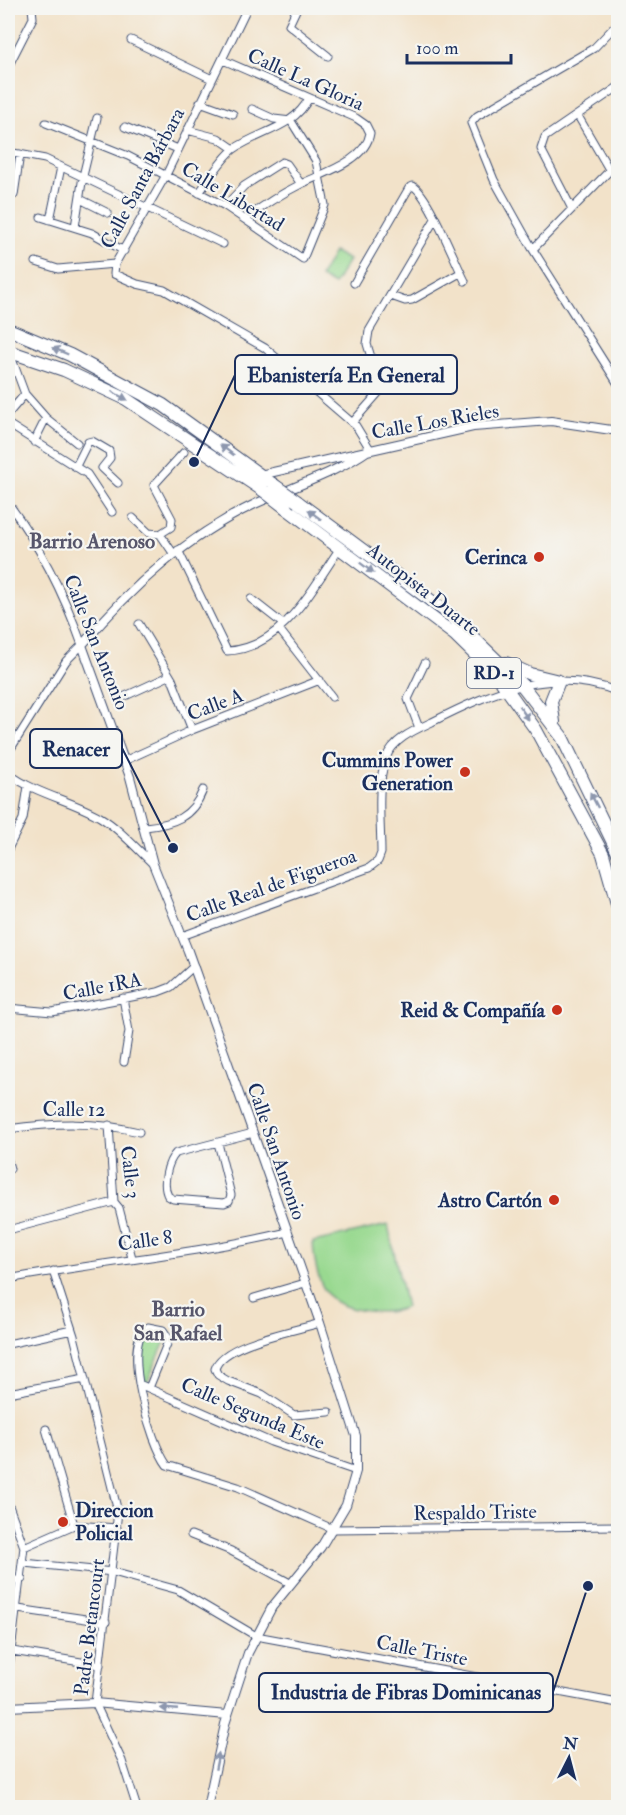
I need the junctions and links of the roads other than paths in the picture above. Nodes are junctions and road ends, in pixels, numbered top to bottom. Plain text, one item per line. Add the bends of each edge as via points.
1 (32, 8) edge
2 (247, 8) edge
3 (297, 8) edge
4 (618, 23) edge
5 (131, 40) dead end
6 (328, 56) dead end
7 (223, 60) junction
8 (8, 67) edge
9 (212, 79) junction
10 (618, 87) edge
11 (309, 98) junction
12 (200, 102) junction
13 (252, 110) dead end
14 (233, 114) dead end
15 (578, 116) junction
16 (97, 118) dead end
17 (291, 122) junction
18 (46, 123) dead end
19 (125, 127) dead end
20 (187, 130) junction
21 (91, 140) junction
22 (178, 149) junction
23 (234, 149) junction
24 (8, 152) edge
25 (20, 153) junction
26 (618, 162) edge
27 (61, 166) junction
28 (610, 171) junction
29 (166, 175) junction
30 (83, 176) junction
31 (321, 176) junction
32 (301, 184) junction
33 (199, 193) junction
34 (14, 195) dead end
35 (80, 200) junction
36 (225, 206) junction
37 (572, 208) junction
38 (147, 209) junction
39 (108, 213) dead end
40 (41, 217) dead end
41 (246, 219) junction
42 (435, 219) junction
43 (50, 220) junction
44 (75, 227) junction
45 (223, 244) dead end
46 (533, 249) junction
47 (124, 251) junction
48 (36, 262) dead end
49 (115, 264) junction
50 (460, 273) junction
51 (465, 281) dead end
52 (354, 283) dead end
53 (391, 296) junction
54 (8, 329) edge
55 (8, 351) edge
56 (618, 384) edge
57 (25, 394) junction
58 (9, 411) edge
59 (46, 418) junction
60 (352, 423) junction
61 (8, 424) edge
62 (618, 431) edge
63 (34, 442) junction
64 (77, 443) dead end
65 (370, 449) junction
66 (184, 452) dead end
67 (76, 466) junction
68 (260, 475) junction
69 (118, 483) dead end
70 (266, 492) junction
71 (8, 503) edge
72 (112, 512) dead end
73 (133, 518) dead end
74 (160, 534) junction
75 (340, 548) junction
76 (176, 552) junction
77 (251, 599) dead end
78 (139, 624) dead end
79 (281, 627) junction
80 (82, 645) junction
81 (495, 657) junction
82 (425, 663) dead end
83 (169, 676) junction
84 (320, 680) junction
85 (559, 681) junction
86 (522, 685) junction
87 (506, 688) junction
88 (618, 692) edge
89 (332, 697) dead end
90 (121, 698) dead end
91 (555, 726) junction
92 (419, 728) junction
93 (192, 730) junction
94 (8, 753) edge
95 (124, 761) junction
96 (8, 773) edge
97 (28, 786) junction
98 (203, 790) dead end
99 (145, 828) junction
100 (8, 849) edge
101 (618, 853) edge
102 (153, 864) junction
103 (618, 906) edge
104 (182, 936) junction
105 (194, 966) junction
106 (123, 998) junction
107 (8, 1008) edge
108 (124, 1062) dead end
109 (109, 1125) junction
110 (8, 1129) edge
111 (139, 1132) dead end
112 (253, 1133) junction
113 (218, 1143) junction
114 (8, 1161) edge
115 (10, 1168) dead end
116 (114, 1202) junction
117 (8, 1230) edge
118 (288, 1232) junction
119 (132, 1258) junction
120 (53, 1271) junction
121 (8, 1279) edge
122 (305, 1283) junction
123 (254, 1298) dead end
124 (320, 1323) junction
125 (72, 1330) junction
126 (8, 1344) edge
127 (85, 1379) junction
128 (139, 1384) junction
129 (149, 1388) junction
130 (8, 1394) edge
131 (330, 1412) dead end
132 (46, 1429) dead end
133 (356, 1471) junction
134 (8, 1503) edge
135 (74, 1525) junction
136 (618, 1527) edge
137 (117, 1528) junction
138 (333, 1529) junction
139 (191, 1535) dead end
140 (24, 1547) junction
141 (24, 1563) junction
142 (113, 1572) junction
143 (22, 1580) junction
144 (8, 1582) edge
145 (291, 1582) junction
146 (18, 1609) junction
147 (106, 1622) junction
148 (256, 1636) junction
149 (12, 1651) junction
150 (100, 1665) junction
151 (8, 1675) edge
152 (95, 1703) junction
153 (618, 1703) edge
154 (8, 1707) edge
155 (227, 1715) junction
156 (136, 1808) edge
157 (207, 1808) edge

1 - 8 street via 33,18
2 - 7 street, Calle Santa Bárbara
3 - 6 street via 289,25
4 - 46 street via 594,48 471,123 494,180
5 - 9 street
7 - 9 street, Calle Santa Bárbara
7 - 11 street, Calle La Gloria
9 - 12 street, Calle Santa Bárbara
10 - 15 street
11 - 17 street
11 - 31 street, Calle La Gloria via 363,122 370,133 345,164
12 - 14 street
12 - 20 street, Calle Santa Bárbara
13 - 17 street
15 - 28 street
15 - 37 street via 541,143
16 - 21 street
17 - 23 street
17 - 31 street
18 - 21 street, Calle Libertad
19 - 22 street
20 - 22 street, Calle Santa Bárbara
20 - 23 street via 218,138
21 - 29 street, Calle Libertad
21 - 30 street
22 - 29 street, Calle Santa Bárbara
23 - 33 street
24 - 25 street
25 - 27 street
25 - 34 street
26 - 28 street
27 - 30 street
27 - 43 street
28 - 37 street
29 - 33 street, Calle Libertad
29 - 38 street, Calle Santa Bárbara
30 - 35 street
30 - 38 street
31 - 32 street
31 - 41 street, Calle Libertad via 325,206 303,258
32 - 36 street via 288,164 282,162 244,186
32 - 41 street
33 - 36 street, Calle Libertad
35 - 39 street
35 - 44 street
36 - 41 street, Calle Libertad
37 - 46 street
38 - 45 street
38 - 47 street, Calle Santa Bárbara
40 - 43 street
42 - 50 street
42 - 52 street via 417,189 409,188
42 - 53 street
43 - 44 street
44 - 47 street
46 - 56 street
47 - 49 street, Calle Santa Bárbara
48 - 49 street via 58,269
49 - 60 street, Calle Santa Bárbara via 114,274 165,290 265,348
50 - 51 street
50 - 53 street via 412,300
53 - 60 street via 367,338 381,390
68 -> 54 highway, RD-1 via 163,405 70,355
55 - 57 street
55 -> 70 highway, RD-1 via 64,370 126,399
57 - 58 street
57 - 59 street
59 - 63 street
59 - 64 street
60 - 65 street, Calle Santa Bárbara
61 - 63 street
62 - 65 street, Calle Los Rieles via 551,421 473,427
63 - 67 street
65 - 68 street, Calle Los Rieles
65 - 70 street via 314,480
66 - 74 street via 154,485 173,524
67 - 69 street via 92,441 109,451 110,458 102,468
67 - 72 street via 93,479
68 - 70 highway, RD-1
70 - 75 highway, Autopista Duarte / RD-1, bridge
70 - 76 street
81 -> 70 highway, Autopista Duarte / RD-1, bridge via 448,614 298,502
71 - 80 street, Calle San Antonio via 33,536
73 - 74 street via 149,533
74 - 76 street
75 - 79 street
75 -> 87 highway, Autopista Duarte / RD-1 via 455,634
76 - 79 street via 227,651 235,651
76 - 80 street via 126,596
77 - 79 street
78 - 83 street
79 - 84 street
80 - 94 street via 66,661
80 - 95 street, Calle San Antonio
81 - 85 highway via 530,674
81 - 86 highway, Autopista Duarte / RD-1
82 - 92 street via 408,699
83 - 90 street
83 - 93 street
84 - 89 street
84 - 93 street, Calle A
85 - 86 street, Calle Real de Figueroa
85 - 88 street, Calle Real de Figueroa
85 - 91 highway via 551,701
86 - 87 street, Calle Real de Figueroa
86 - 91 highway, Autopista Duarte / RD-1
87 - 92 street, Calle Real de Figueroa
87 -> 103 highway, Autopista Duarte / RD-1 via 536,730 603,854
101 -> 91 highway, Autopista Duarte / RD-1
92 - 104 street, Calle Real de Figueroa via 404,736 386,758 378,861 369,868
93 - 95 street, Calle A
95 - 99 street, Calle San Antonio
96 - 97 street
97 - 100 street via 23,819
97 - 102 street via 100,817
98 - 99 street via 196,807 167,825
99 - 102 street, Calle San Antonio
102 - 104 street, Calle San Antonio
104 - 105 street, Calle San Antonio
105 - 106 street, Calle 1RA via 171,987
105 - 112 street, Calle San Antonio
106 - 107 street, Calle 1RA via 52,1012
106 - 108 street via 129,1031
109 - 110 street, Calle 12
109 - 111 street, Calle 12
109 - 116 street, Calle 3
112 - 113 street
112 - 118 street, Calle San Antonio
113 - 113 street via 181,1150 172,1157 168,1196 230,1201
114 - 115 street
116 - 117 street
116 - 119 street, Calle 3
118 - 119 street, Calle 8 via 241,1244
118 - 122 street, Calle San Antonio
119 - 120 street, Calle 8
120 - 121 street, Calle 8
120 - 125 street, Padre Betancourt
122 - 123 street
122 - 124 street, Calle San Antonio
124 - 131 street via 234,1349 218,1362 215,1370 228,1381 261,1394 294,1415
124 - 133 street, Calle San Antonio via 356,1437
125 - 126 street
125 - 127 street, Padre Betancourt
127 - 130 street
127 - 137 street, Padre Betancourt via 114,1488
128 - 129 street, Calle Segunda Este
128 - 129 street via 139,1336 144,1329 154,1327 167,1334 169,1344
128 - 138 street via 142,1402 167,1465 238,1487
129 - 133 street, Calle Segunda Este via 271,1442
132 - 135 street
133 - 138 street, Calle San Antonio via 346,1505
134 - 140 street
135 - 137 street
135 - 140 street
136 - 138 street, Respaldo Triste
137 - 142 street, Padre Betancourt
138 - 145 street, Calle San Antonio
139 - 145 street
140 - 141 street
141 - 142 street
141 - 143 street
142 - 147 street, Padre Betancourt
142 - 148 street via 178,1590
143 - 144 street
143 - 146 street
145 - 148 street, Calle San Antonio
146 - 147 street
146 - 149 street
147 - 150 street, Padre Betancourt
148 - 153 street, Calle Triste
148 - 155 street, Calle San Antonio
149 - 150 street
149 - 151 street
150 - 152 street, Padre Betancourt
152 - 154 street
155 -> 152 street
152 - 156 street, Padre Betancourt via 122,1761
157 -> 155 street, Calle San Antonio

